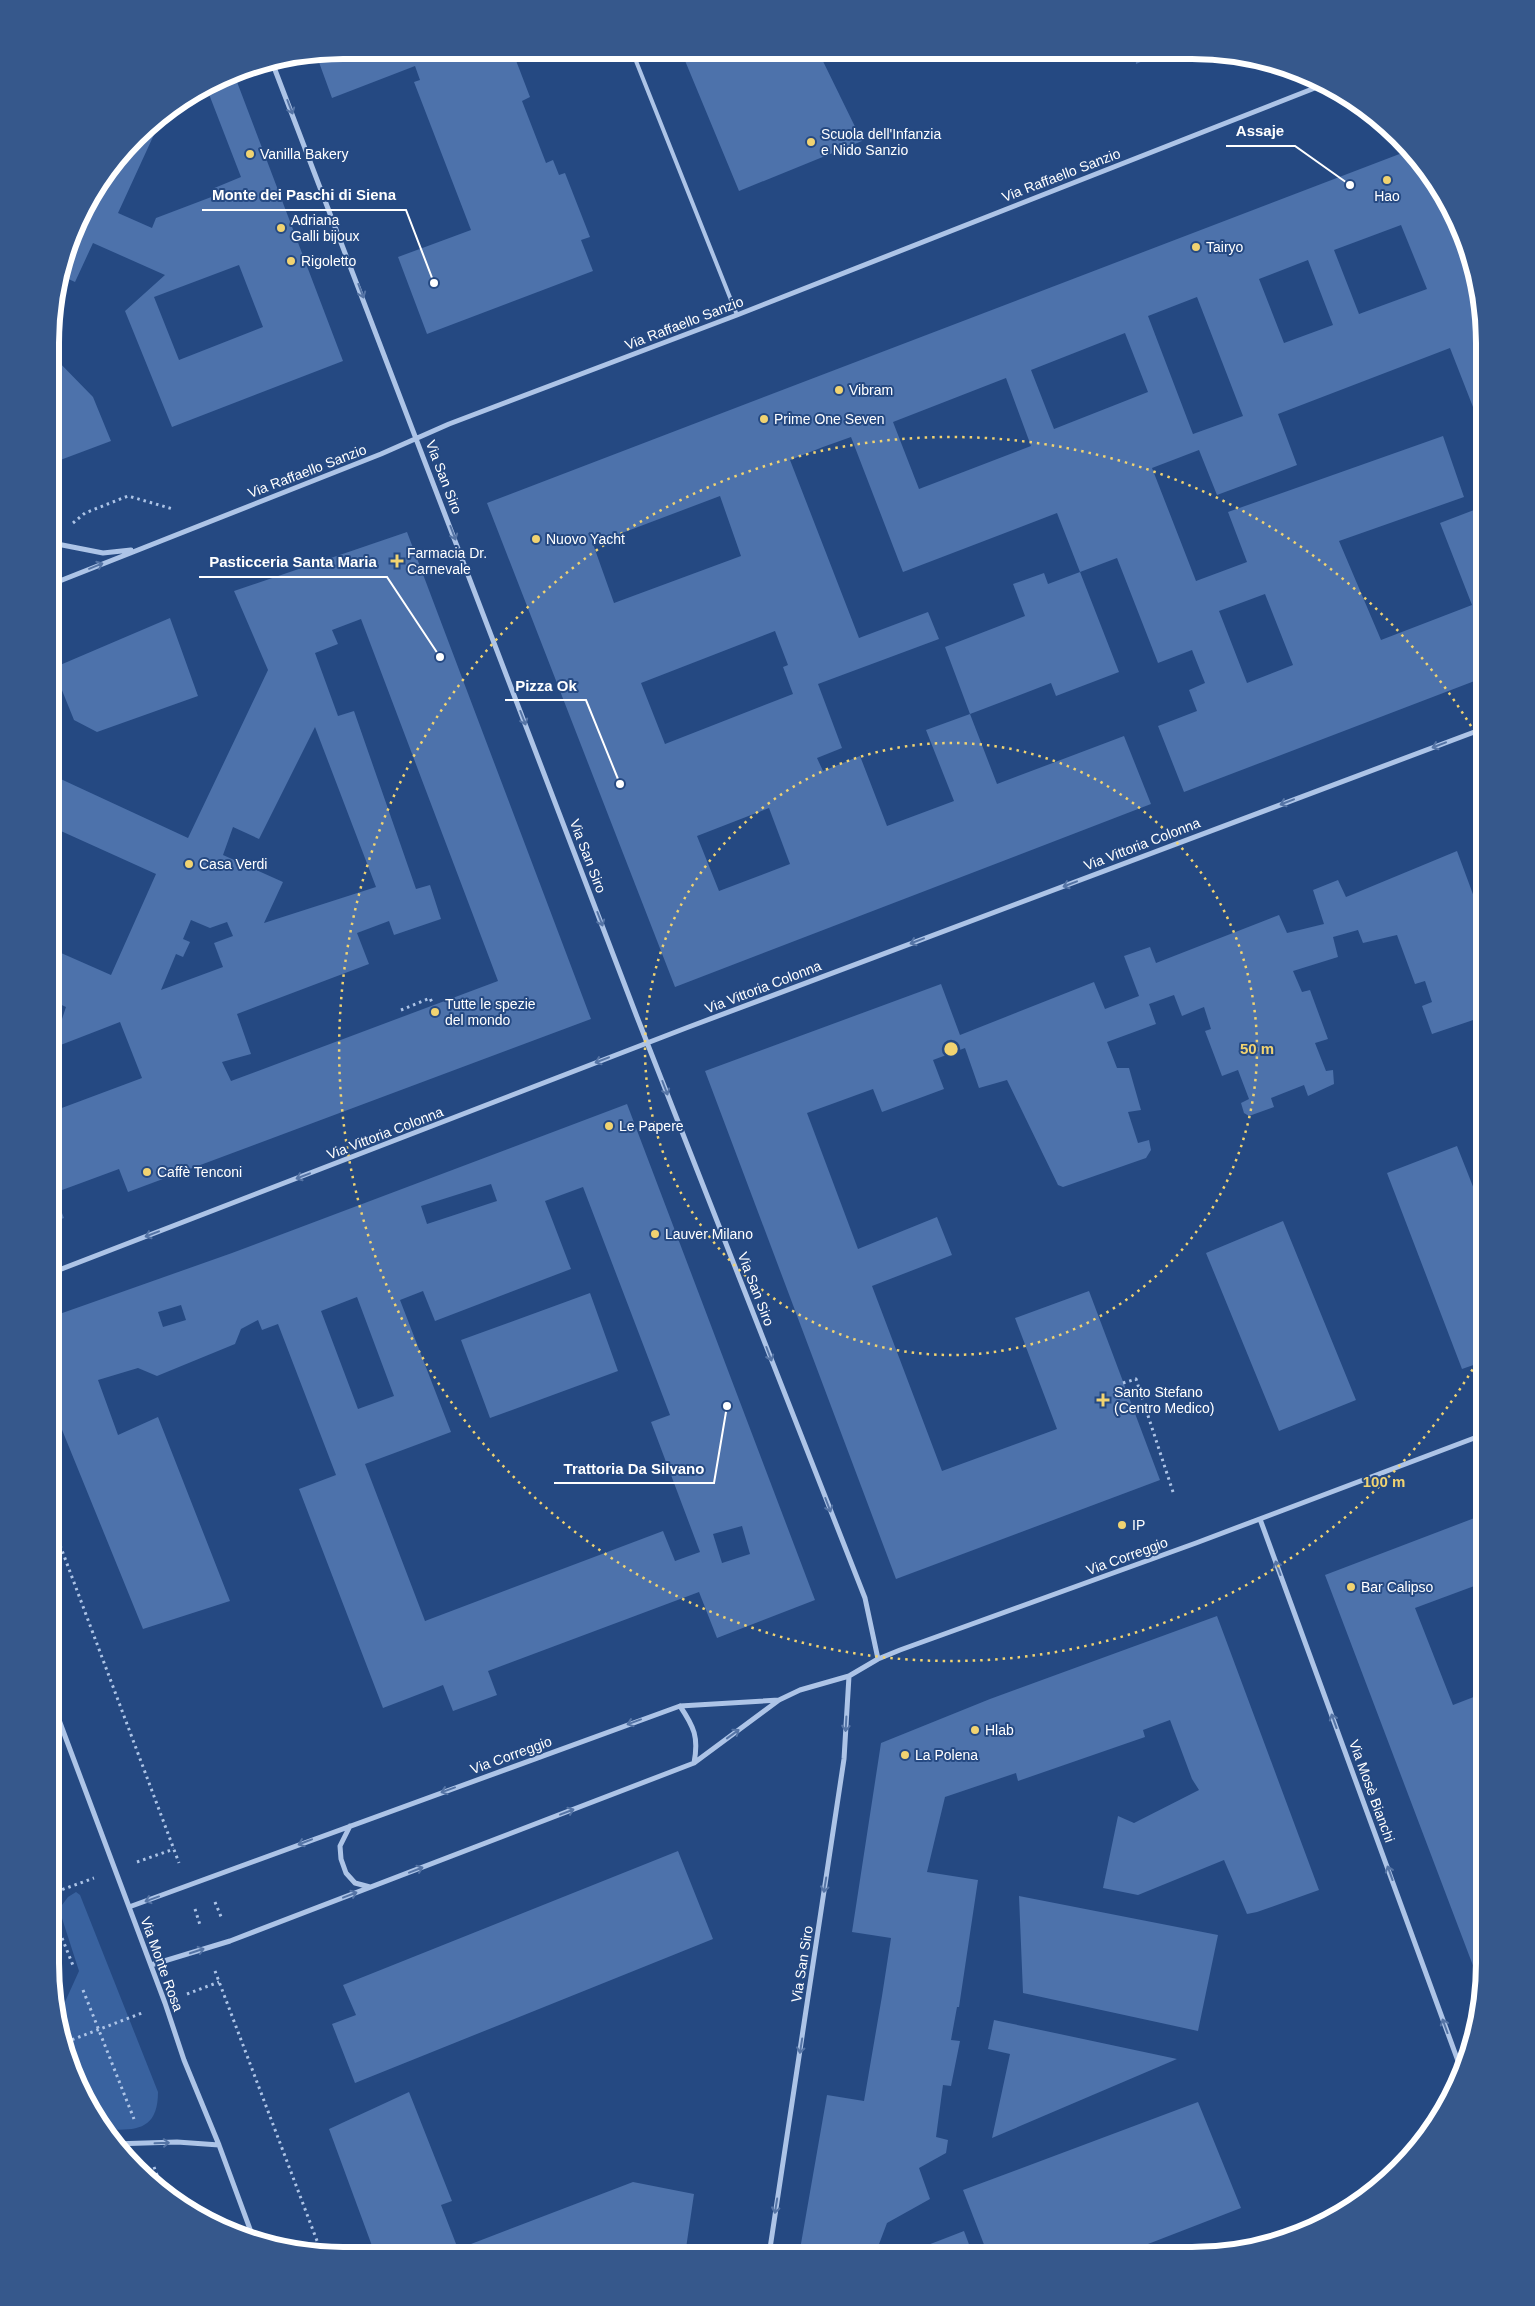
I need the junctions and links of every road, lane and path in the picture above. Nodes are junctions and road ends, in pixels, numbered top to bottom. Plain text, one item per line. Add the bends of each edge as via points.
1 (635, 59) edge
2 (274, 67) edge
3 (1317, 87) edge
4 (737, 315) junction
5 (418, 438) junction
6 (213, 520) junction
7 (70, 526) dead end
8 (59, 544) edge
9 (139, 549) junction
10 (59, 581) edge
11 (1476, 731) edge
12 (433, 1005) dead end
13 (401, 1010) dead end
14 (647, 1043) junction
15 (59, 1270) edge
16 (1123, 1383) dead end
17 (1476, 1437) edge
18 (1174, 1495) dead end
19 (1260, 1518) junction
20 (59, 1542) edge
21 (878, 1659) junction
22 (849, 1676) junction
23 (780, 1700) junction
24 (680, 1706) junction
25 (59, 1720) edge
26 (694, 1763) junction
27 (350, 1825) junction
28 (174, 1849) junction
29 (155, 1855) dead end
30 (182, 1869) dead end
31 (70, 1887) dead end
32 (370, 1888) junction
33 (59, 1891) edge
34 (213, 1895) dead end
35 (192, 1901) dead end
36 (129, 1907) junction
37 (225, 1926) dead end
38 (59, 1930) edge
39 (202, 1930) dead end
40 (151, 1965) junction
41 (213, 1965) dead end
42 (75, 1969) dead end
43 (220, 1982) junction
44 (82, 1986) dead end
45 (196, 1990) dead end
46 (126, 2020) dead end
47 (99, 2030) junction
48 (69, 2041) edge
49 (1458, 2062) edge
50 (143, 2143) junction
51 (123, 2144) edge
52 (219, 2144) junction
53 (157, 2175) dead end
54 (159, 2180) edge
55 (251, 2232) edge
56 (319, 2246) edge
57 (770, 2247) edge

1 - 4 lane
2 -> 5 street, Via San Siro
3 - 4 street, Via Raffaello Sanzio
4 - 5 street, Via Raffaello Sanzio
5 - 6 street, Via Raffaello Sanzio
5 -> 14 street, Via San Siro
6 - 7 path via 128,496 85,513
6 - 9 street, Via Raffaello Sanzio
8 - 9 street via 103,553
10 -> 9 street, Via Raffaello Sanzio
11 -> 14 street, Via Vittoria Colonna
12 - 13 path via 430,998
14 -> 15 street, Via Vittoria Colonna
14 -> 21 street, Via San Siro via 865,1598
16 - 18 path via 1136,1379
17 - 19 street, Via Correggio
19 - 21 street, Via Correggio
49 -> 19 street, Via Mosè Bianchi
20 - 28 path
21 - 22 street, Via Correggio
22 - 23 street, Via Correggio via 800,1690
22 -> 57 street, Via San Siro via 844,1760
23 - 24 street, Via Correggio
26 -> 23 street, Via Correggio
24 - 26 street via 692,1724 698,1744
24 -> 27 street, Via Correggio
25 - 36 street, Via Monte Rosa
32 -> 26 street, Via Correggio
27 - 32 street via 340,1846 341,1859 346,1873 355,1883
27 -> 36 street, Via Correggio
28 - 29 path
28 - 30 path
31 - 33 path
40 -> 32 street, Via Correggio via 230,1941
34 - 37 path
35 - 39 path
36 - 40 street, Via Monte Rosa
38 - 42 path
40 - 52 street, Via Monte Rosa via 184,2060
41 - 43 path
43 - 45 path
43 - 56 path
44 - 47 path
46 - 47 path
47 - 48 path
47 - 50 path
50 - 51 street
50 -> 52 street
52 - 55 street, Via Monte Rosa
53 - 54 path

